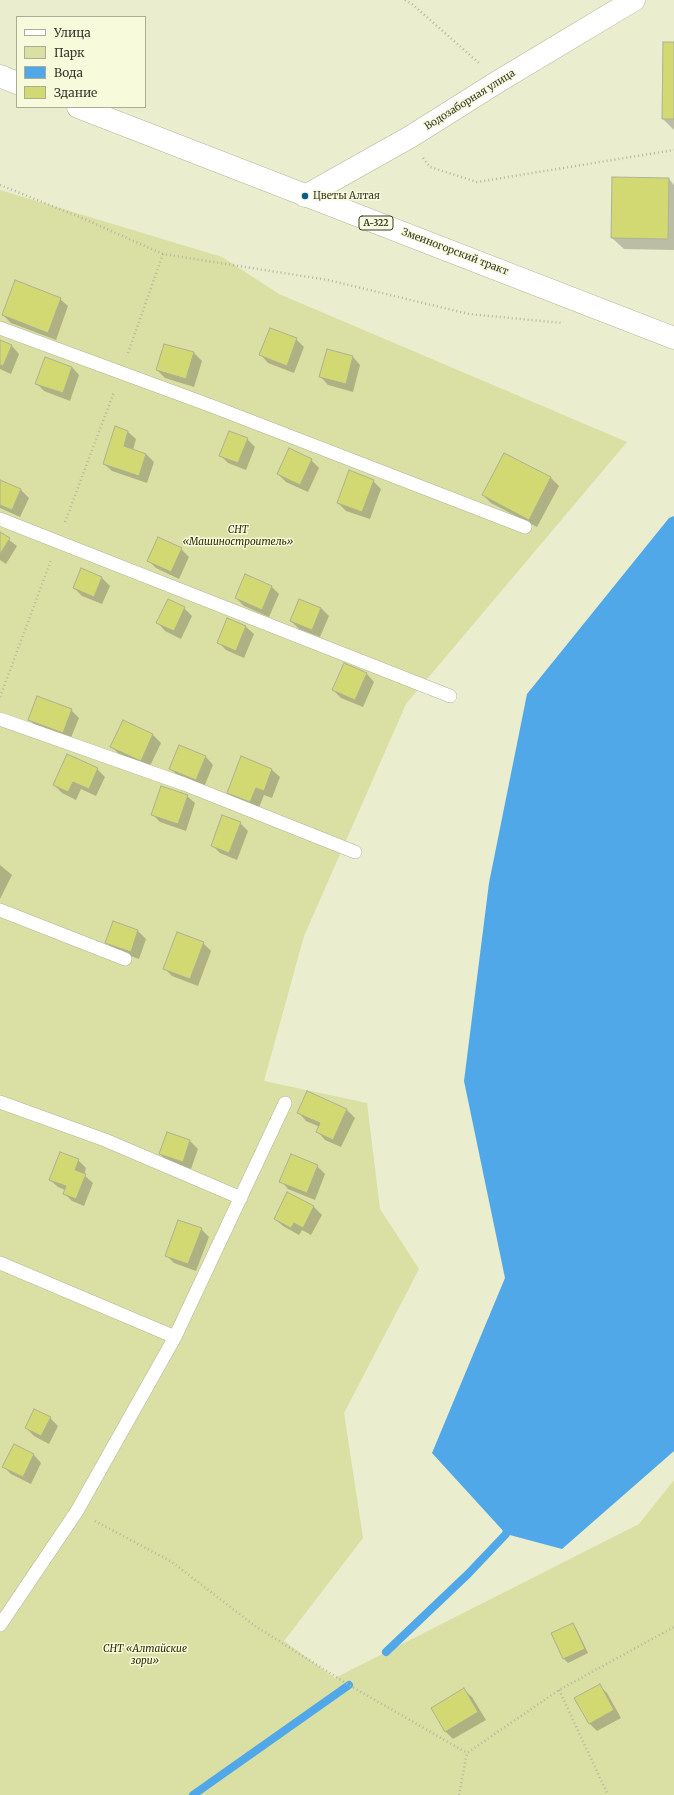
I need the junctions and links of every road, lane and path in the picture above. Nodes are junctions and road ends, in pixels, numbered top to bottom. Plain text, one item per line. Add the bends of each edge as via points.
1 (405, 0) edge
2 (634, 0) edge
3 (0, 76) edge
4 (499, 81) junction
5 (16, 83) edge
6 (81, 108) edge
7 (410, 137) junction
8 (674, 150) edge
9 (0, 185) edge
10 (305, 196) junction
11 (163, 254) junction
12 (563, 324) dead end
13 (0, 328) edge
14 (674, 338) edge
15 (121, 373) junction
16 (0, 519) edge
17 (525, 527) dead end
18 (58, 541) junction
19 (450, 696) dead end
20 (0, 697) edge
21 (0, 719) edge
22 (355, 852) dead end
23 (0, 910) edge
24 (125, 959) dead end
25 (0, 1102) edge
26 (286, 1102) dead end
27 (241, 1198) junction
28 (0, 1264) edge
29 (175, 1337) junction
30 (77, 1511) junction
31 (0, 1625) edge
32 (674, 1627) edge
33 (559, 1690) junction
34 (467, 1753) junction
35 (459, 1795) edge
36 (608, 1795) edge

1 - 4 path
2 - 4 main road, Водозаборная улица
3 - 5 main road
4 - 7 main road, Водозаборная улица
6 - 10 main road, Змеиногорский тракт / А-322
7 - 8 path via 430,167 477,182
7 - 10 main road, Водозаборная улица
9 - 11 path
10 - 14 main road, Змеиногорский тракт / А-322
11 - 12 path via 328,280 469,314
11 - 15 path
13 - 15 lane
15 - 17 lane via 209,404
15 - 18 path
16 - 18 lane
18 - 19 lane
18 - 20 path
21 - 22 lane via 184,784
23 - 24 lane
25 - 27 lane via 105,1140
26 - 27 lane
27 - 29 lane
28 - 29 lane
29 - 30 lane
30 - 31 lane
30 - 34 path via 172,1562 255,1626 349,1685
32 - 33 path
33 - 34 path
33 - 36 path
34 - 35 path

